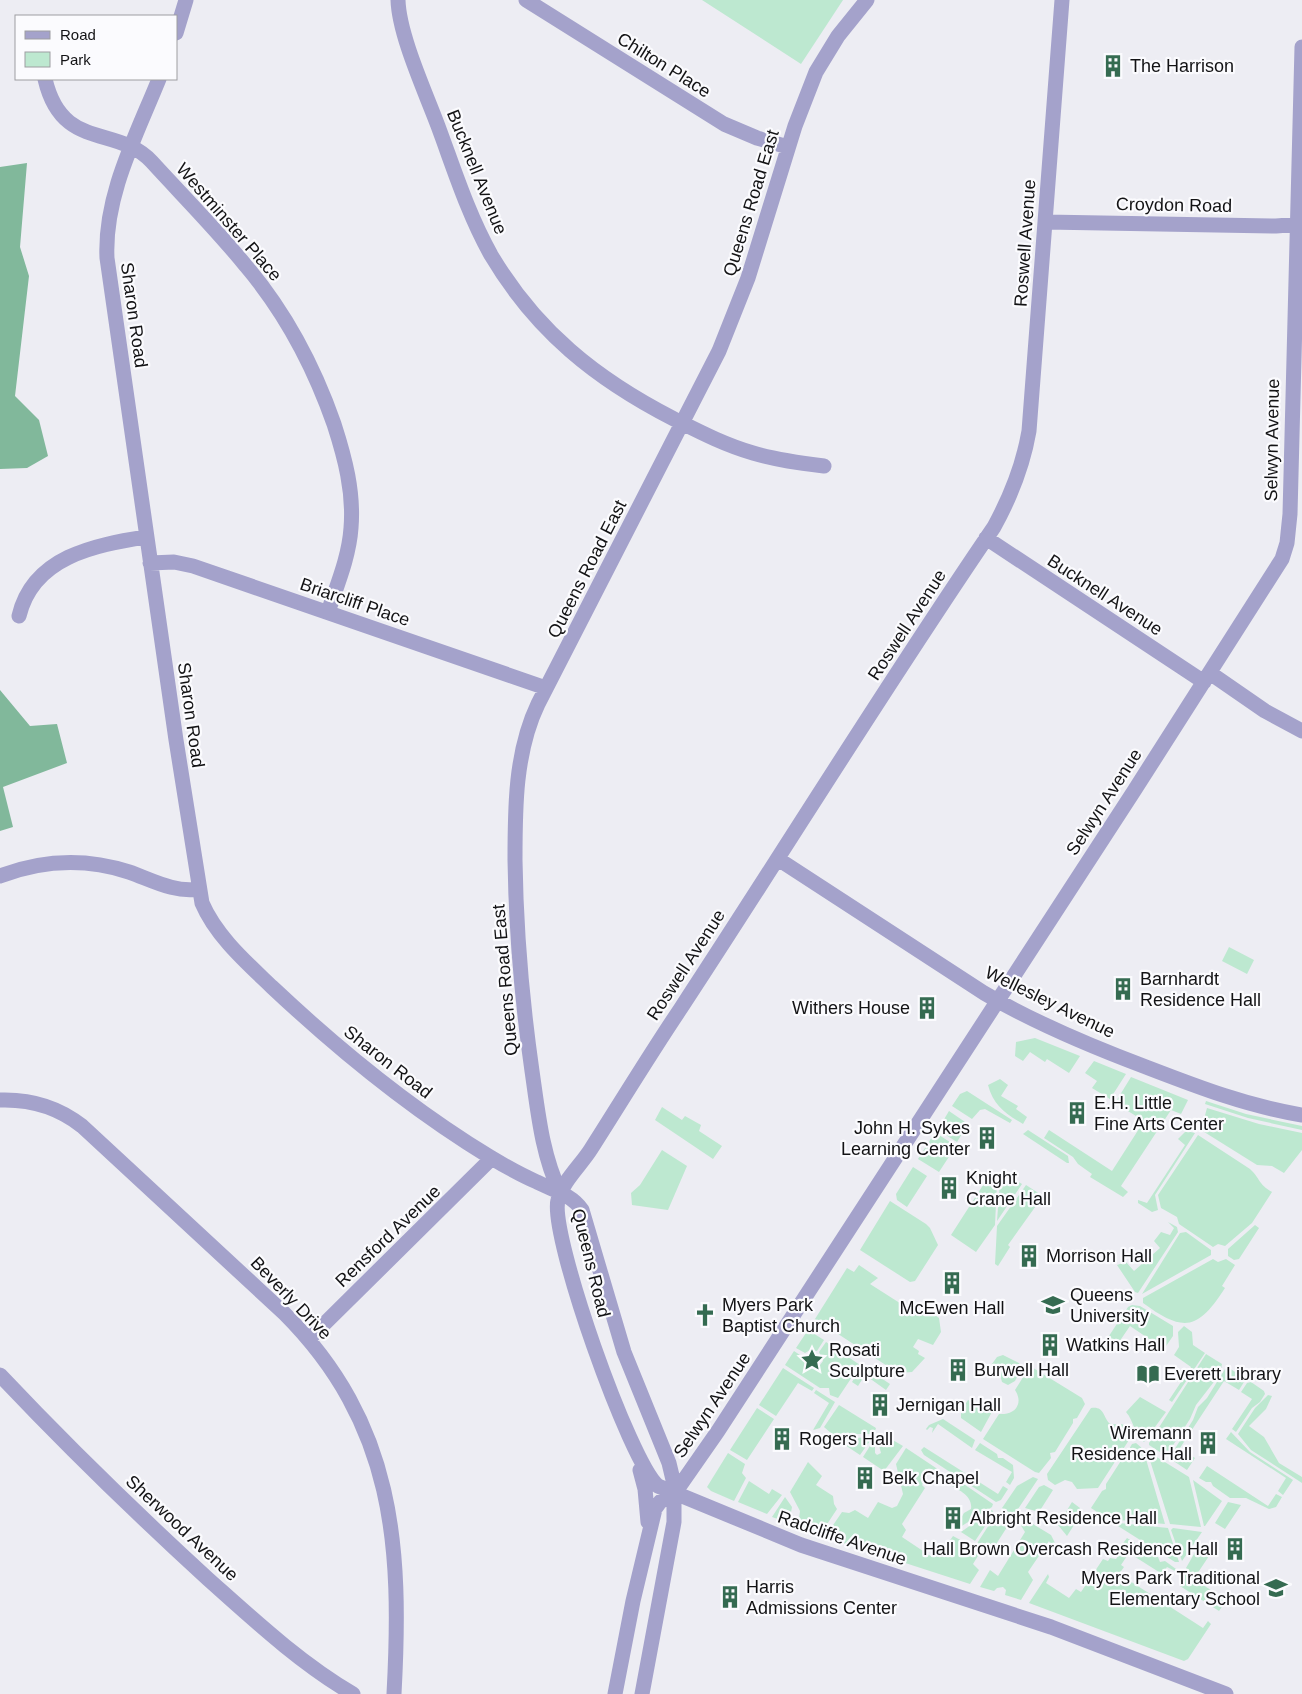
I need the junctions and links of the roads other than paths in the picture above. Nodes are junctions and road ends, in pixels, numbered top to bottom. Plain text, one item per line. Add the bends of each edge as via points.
1 (186, 0) edge
2 (398, 0) edge
3 (526, 0) edge
4 (867, 0) edge
5 (1062, 0) edge
6 (178, 26) edge
7 (1302, 47) edge
8 (44, 80) edge
9 (158, 80) edge
10 (132, 147) junction
11 (788, 147) junction
12 (1046, 222) junction
13 (1300, 224) edge
14 (683, 423) junction
15 (824, 466) dead end
16 (146, 537) junction
17 (986, 538) junction
18 (1295, 543) edge
19 (150, 563) junction
20 (328, 612) junction
21 (19, 616) dead end
22 (1207, 678) junction
23 (546, 688) junction
24 (1302, 731) edge
25 (778, 859) junction
26 (0, 876) edge
27 (199, 889) junction
28 (998, 1001) junction
29 (0, 1100) edge
30 (1302, 1116) edge
31 (492, 1158) junction
32 (560, 1192) junction
33 (309, 1339) junction
34 (0, 1375) edge
35 (635, 1452) junction
36 (674, 1492) junction
37 (648, 1536) junction
38 (353, 1694) edge
39 (394, 1694) edge
40 (615, 1694) edge
41 (642, 1694) edge
42 (1226, 1694) edge

1 - 6 street
2 - 14 street, Bucknell Avenue via 405,34 466,202 499,267 530,311 568,351 625,392
3 - 11 street, Chilton Place via 718,121
4 - 11 street, Queens Road East via 838,36 816,72
5 - 12 street, Roswell Avenue
7 - 13 street, Selwyn Avenue
8 - 10 street, Westminster Place via 56,106 74,125 94,136
9 - 10 street, Sharon Road
10 - 16 street, Sharon Road via 110,208 107,254
10 - 20 street, Westminster Place via 147,156 248,267 282,316 320,386 342,450 352,509 347,554
11 - 14 street, Queens Road East via 748,278 718,352
12 - 13 street, Croydon Road
12 - 17 street, Roswell Avenue via 1028,440 1010,497
13 - 18 street, Selwyn Avenue
14 - 15 street, Bucknell Avenue via 750,452
14 - 23 street, Queens Road East
16 - 19 street, Sharon Road
16 - 21 street via 92,547 54,566 30,587
17 - 22 street, Bucknell Avenue
17 - 25 street, Roswell Avenue
18 - 22 street, Selwyn Avenue
19 - 20 street, Briarcliff Place via 182,563
19 - 27 street, Sharon Road
20 - 23 street, Briarcliff Place
22 - 24 street, Bucknell Avenue
22 - 28 street, Selwyn Avenue
23 - 32 street, Queens Road East via 530,722 520,767 516,900 522,991 538,1111 549,1167
25 - 28 street, Wellesley Avenue
25 - 32 street, Roswell Avenue
26 - 27 street via 40,864 77,862 120,870 176,889
27 - 31 street, Sharon Road via 205,911 217,929 308,1022 416,1108
28 - 30 street, Wellesley Avenue via 1092,1047 1208,1092
28 - 36 street, Selwyn Avenue via 718,1431
29 - 33 street, Beverly Drive via 24,1100 42,1105 76,1122
31 - 32 street, Sharon Road
31 - 33 street, Rensford Avenue
32 - 35 street, Queens Road via 558,1220 573,1278 610,1392
32 - 36 street, Queens Road via 577,1203 584,1215 619,1334 671,1470
33 - 39 street, Beverly Drive via 356,1411 384,1486 397,1576
34 - 38 street, Sherwood Avenue via 78,1457 210,1580 295,1653
35 - 36 street, Queens Road via 653,1482
35 - 37 street via 646,1500
36 - 37 street via 657,1506
36 - 41 street, Queens Road via 674,1522
36 - 42 street, Radcliffe Avenue via 801,1545 1051,1626
37 - 40 street

